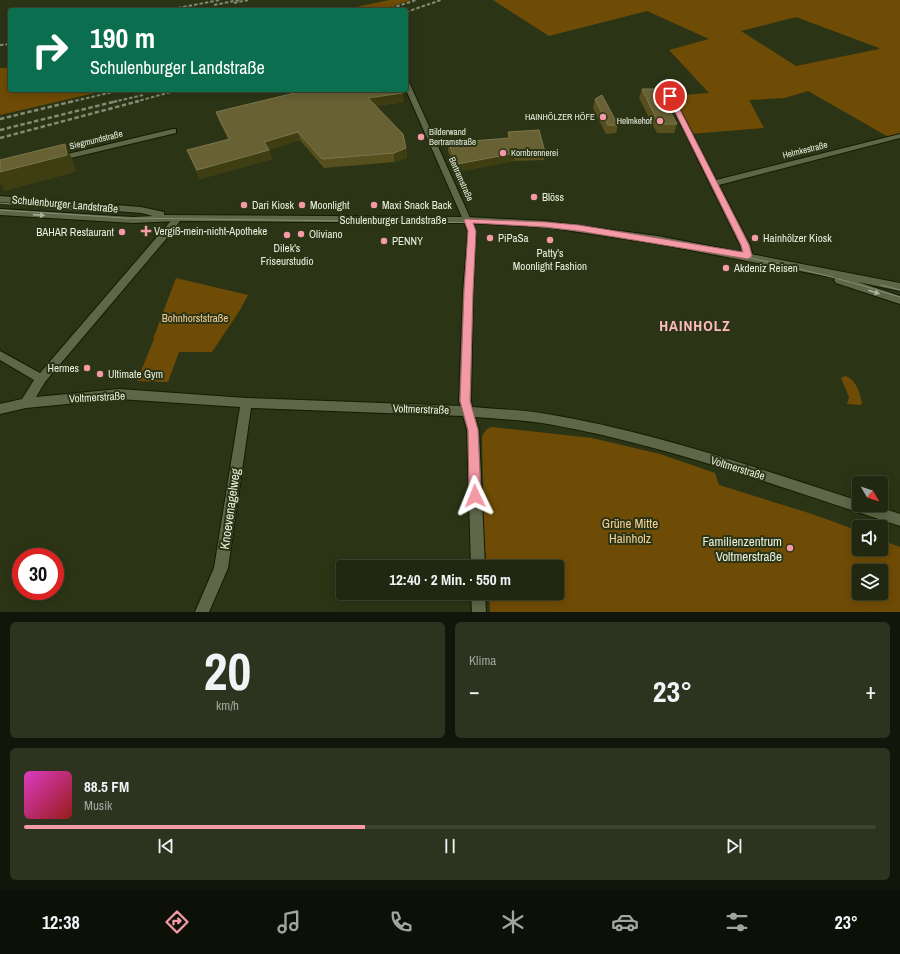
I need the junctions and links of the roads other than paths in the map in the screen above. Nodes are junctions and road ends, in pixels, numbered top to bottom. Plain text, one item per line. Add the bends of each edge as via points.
1 (408, 86) edge
2 (670, 96) dead end
3 (173, 131) dead end
4 (900, 136) edge
5 (53, 160) edge
6 (714, 183) junction
7 (0, 199) edge
8 (0, 212) edge
9 (178, 218) junction
10 (468, 219) junction
11 (748, 256) junction
12 (797, 266) junction
13 (900, 287) edge
14 (900, 300) edge
15 (0, 356) edge
16 (41, 379) junction
17 (26, 403) junction
18 (246, 403) junction
19 (0, 409) edge
20 (468, 411) junction
21 (900, 520) edge
22 (478, 560) edge
23 (478, 600) edge
24 (202, 612) edge
25 (479, 612) edge

1 - 10 street, Bertramstraße
2 - 6 street
3 - 5 street, Siegmundstraße
4 - 6 street, Helmkestraße
6 - 11 street
7 - 9 main road, Schulenburger Landstraße via 141,210
8 -> 9 main road, Schulenburger Landstraße via 133,220
9 - 10 main road, Schulenburger Landstraße
9 - 16 street
10 - 11 main road, Schulenburger Landstraße via 579,228
10 - 20 street, Bertramstraße via 472,231 465,401
11 - 12 main road, Schulenburger Landstraße
12 - 13 main road, Schulenburger Landstraße
12 -> 14 main road, Schulenburger Landstraße
15 - 16 street
16 - 17 street
17 - 18 street, Voltmerstraße via 119,394
17 - 19 street, Voltmerstraße
18 - 20 street, Voltmerstraße
18 - 24 street, Knoevenagelweg via 221,568
20 - 21 street, Voltmerstraße via 547,419 615,434 735,466
20 - 22 street, Bertramstraße via 473,430
23 - 25 street

